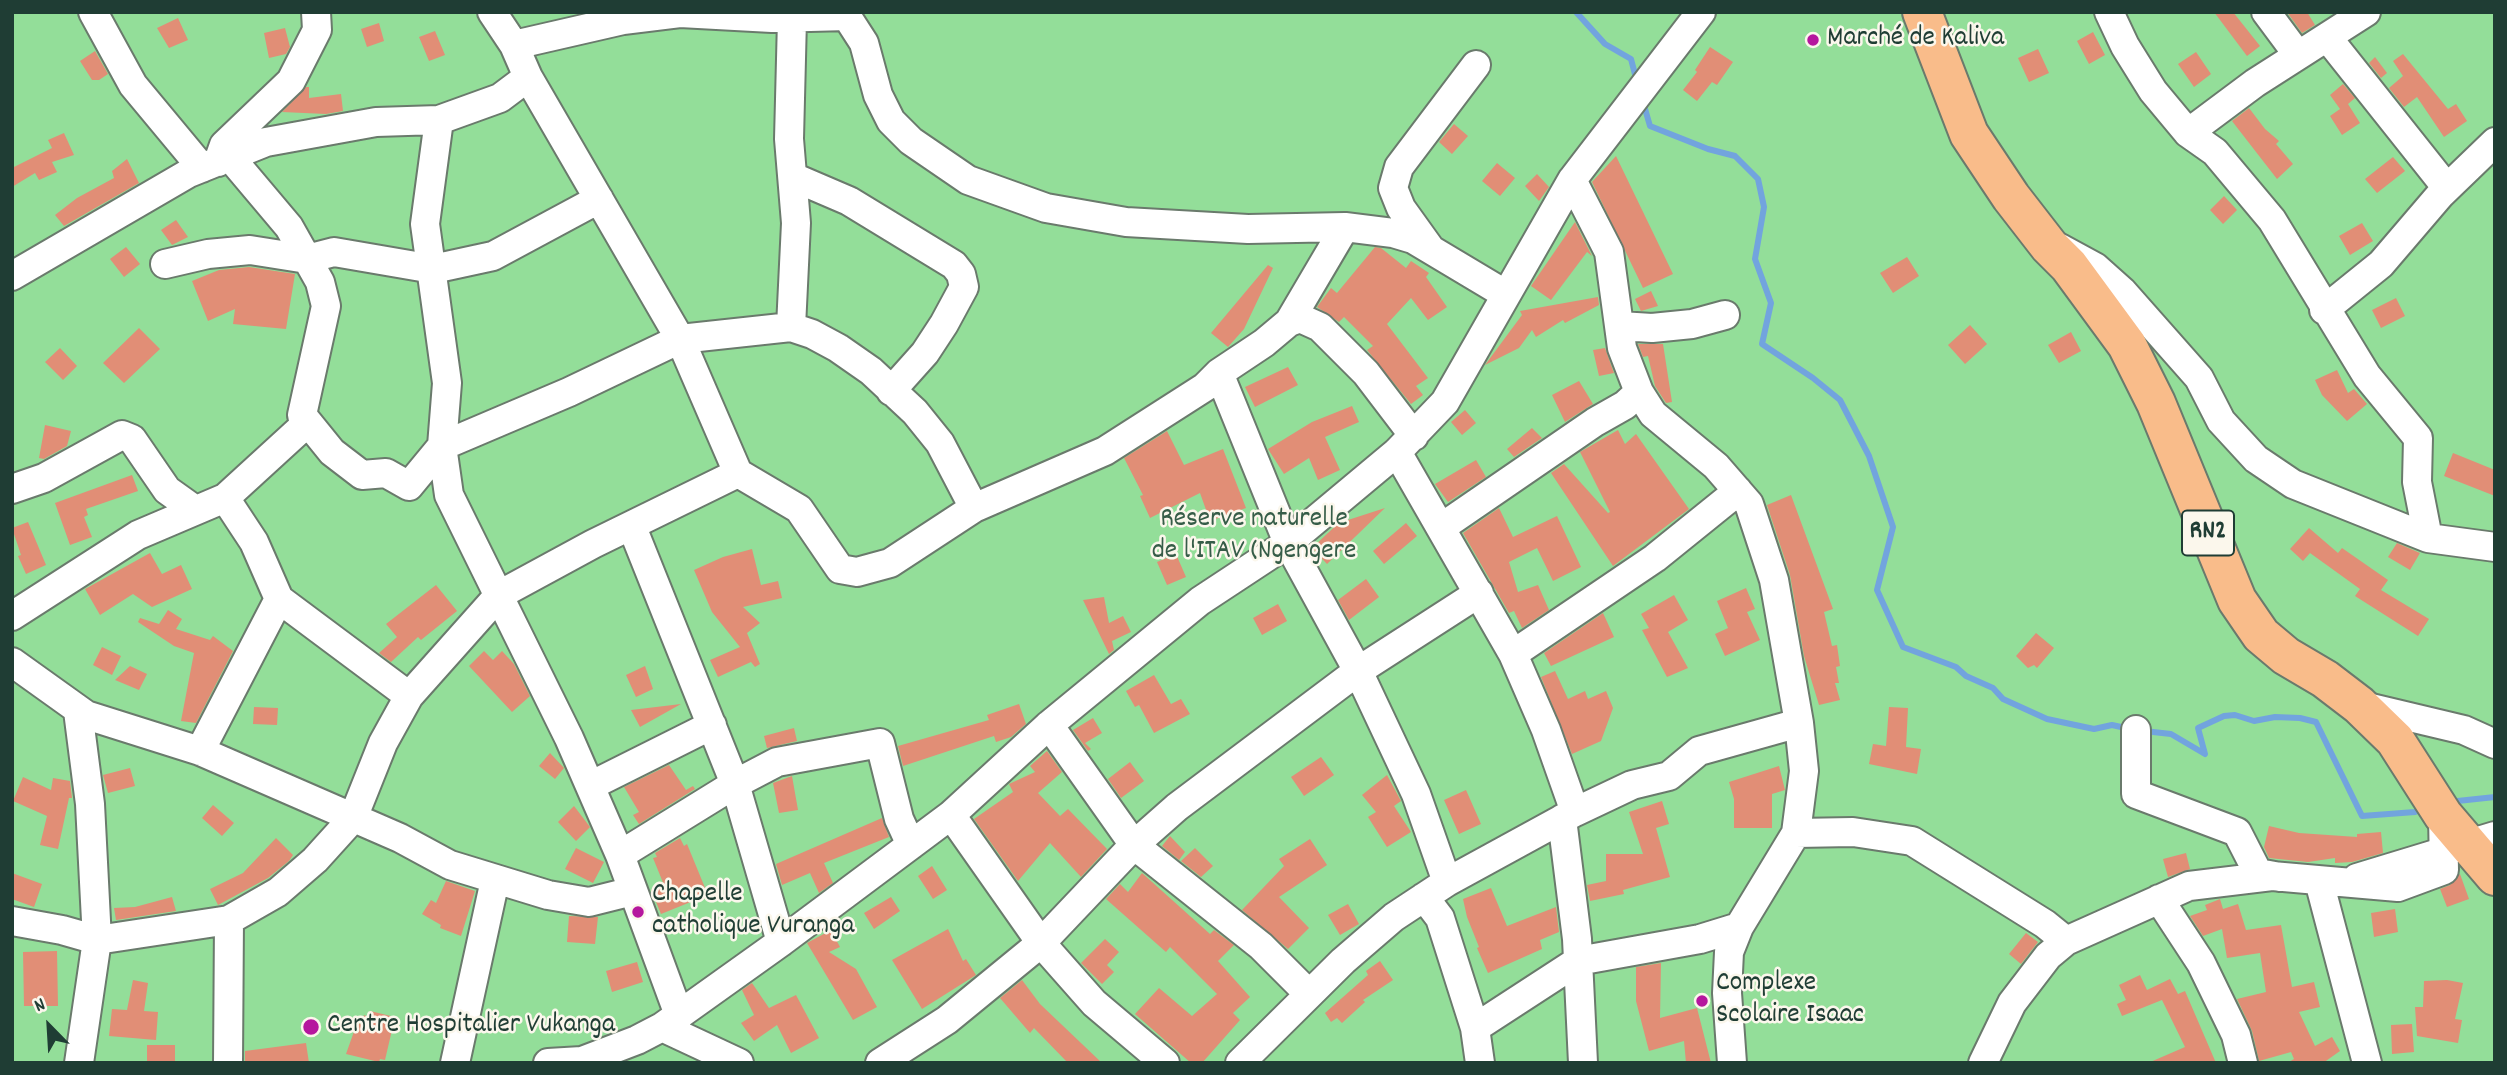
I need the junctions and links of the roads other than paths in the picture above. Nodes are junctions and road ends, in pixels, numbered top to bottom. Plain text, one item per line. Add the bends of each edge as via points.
1 (93, 12) edge
2 (316, 12) edge
3 (492, 12) edge
4 (1701, 12) edge
5 (1922, 12) edge
6 (2109, 12) edge
7 (2266, 12) edge
8 (2365, 12) edge
9 (846, 14) edge
10 (792, 19) junction
11 (2327, 37) junction
12 (514, 46) junction
13 (2298, 55) junction
14 (1476, 65) dead end
15 (528, 77) junction
16 (439, 120) junction
17 (2188, 132) junction
18 (2495, 142) edge
19 (217, 163) junction
20 (793, 177) junction
21 (1572, 180) junction
22 (2447, 188) junction
23 (598, 199) junction
24 (1346, 228) junction
25 (2049, 246) junction
26 (1430, 249) junction
27 (307, 259) junction
28 (165, 264) dead end
29 (433, 269) junction
30 (12, 276) edge
31 (1505, 294) junction
32 (2324, 310) junction
33 (1725, 315) dead end
34 (1289, 322) junction
35 (1620, 326) junction
36 (791, 327) junction
37 (680, 339) junction
38 (1219, 373) junction
39 (891, 391) junction
40 (1639, 392) junction
41 (307, 423) junction
42 (1406, 444) junction
43 (442, 446) junction
44 (738, 472) junction
45 (12, 489) edge
46 (1738, 491) junction
47 (225, 498) junction
48 (974, 508) junction
49 (195, 510) junction
50 (632, 527) junction
51 (1442, 527) junction
52 (2428, 538) junction
53 (1288, 543) junction
54 (2495, 547) edge
55 (1479, 593) junction
56 (499, 595) junction
57 (279, 599) junction
58 (12, 616) edge
59 (1513, 654) junction
60 (12, 662) edge
61 (1358, 671) junction
62 (410, 696) junction
63 (2359, 705) junction
64 (78, 710) junction
65 (1799, 723) junction
66 (712, 725) junction
67 (1049, 725) junction
68 (2136, 730) dead end
69 (2495, 744) edge
70 (200, 751) junction
71 (735, 784) junction
72 (590, 786) junction
73 (951, 815) junction
74 (2443, 815) junction
75 (1569, 816) junction
76 (354, 818) junction
77 (1796, 833) junction
78 (2495, 836) edge
79 (911, 845) junction
80 (1134, 845) junction
81 (620, 855) junction
82 (2495, 876) edge
83 (495, 880) junction
84 (2319, 881) junction
85 (1447, 882) junction
86 (633, 891) junction
87 (1424, 897) junction
88 (2159, 899) junction
89 (229, 920) junction
90 (12, 921) edge
91 (1739, 927) junction
92 (97, 940) junction
93 (2066, 941) junction
94 (781, 942) junction
95 (1041, 943) junction
96 (1578, 961) junction
97 (1308, 993) junction
98 (671, 1021) junction
99 (1475, 1028) junction
100 (582, 1062) edge
101 (79, 1063) edge
102 (228, 1063) edge
103 (455, 1063) edge
104 (548, 1063) edge
105 (739, 1063) edge
106 (880, 1063) edge
107 (1165, 1063) edge
108 (1240, 1063) edge
109 (1480, 1063) edge
110 (1583, 1063) edge
111 (1732, 1063) edge
112 (1983, 1063) edge
113 (2243, 1063) edge
114 (2367, 1063) edge

1 - 19 street via 133,85
2 - 19 street via 317,30 291,81 223,145
3 - 12 street
4 - 21 street
5 - 25 highway, RN2 via 1969,134
6 - 17 street via 2153,91
7 - 13 street
8 - 11 street
9 - 10 street
9 - 24 street via 864,43 878,96 891,121 911,141 968,180 1046,208 1126,222 1248,229
10 - 12 street via 680,12 623,20
10 - 20 street via 789,139
11 - 13 street
11 - 22 street
12 - 15 street
13 - 17 street
14 - 26 street via 1399,167 1393,188 1401,208
15 - 16 street via 499,98
15 - 23 street
16 - 19 street via 322,129 266,142
16 - 29 street via 425,224
17 - 32 street via 2215,152 2272,220
18 - 22 street
19 - 27 street via 272,204
19 - 30 street via 161,189
20 - 36 street via 796,223
20 - 39 street via 849,201 954,265 961,274 964,287 950,313 925,353
21 - 31 street
21 - 35 street via 1609,252
22 - 32 street via 2381,264
23 - 29 street via 493,256
23 - 37 street
24 - 26 street via 1413,239
24 - 34 street
25 - 52 street via 2067,250 2095,267 2123,292 2199,378 2221,421 2256,459 2293,484
25 - 63 highway, RN2 via 2127,345 2243,609 2261,635 2286,656
26 - 31 street
27 - 28 street via 250,250
27 - 29 street via 334,252
27 - 41 street via 326,306 304,394 302,415
29 - 43 street via 447,383
31 - 42 street via 1445,402
32 - 52 street via 2367,376 2418,438 2417,482
33 - 35 street via 1679,325
34 - 38 street
34 - 42 street via 1300,318 1320,327 1366,373
35 - 40 street via 1622,348
36 - 37 street
36 - 39 street via 838,348
37 - 43 street
37 - 44 street
38 - 48 street via 1205,387 1105,451
38 - 53 street
39 - 48 street via 940,443
40 - 46 street via 1653,414 1716,466
40 - 51 street
41 - 43 street via 332,452 362,475 386,473 409,486
41 - 47 street
42 - 51 street
42 - 53 street
43 - 56 street via 449,495
44 - 48 street via 799,509 840,569 857,572 890,563
44 - 50 street
45 - 49 street via 44,478 122,435 132,439 167,490
46 - 59 street via 1655,558
46 - 65 street via 1756,518 1774,580
47 - 49 street
47 - 57 street via 254,542
49 - 58 street via 138,536
50 - 56 street
50 - 66 street
51 - 55 street
52 - 54 street
53 - 61 street
53 - 67 street via 1200,601
55 - 59 street
55 - 61 street
56 - 62 street
56 - 72 street
57 - 62 street
57 - 70 street
59 - 75 street via 1546,730
60 - 64 street
61 - 80 street via 1244,754
61 - 85 street via 1416,794
62 - 76 street via 383,743
63 - 69 street via 2464,730
63 - 74 highway, RN2 via 2395,740
64 - 70 street via 107,724
64 - 92 street via 90,804
65 - 75 street via 1699,751 1669,776 1632,785
65 - 77 street via 1804,771
66 - 71 street
66 - 72 street
67 - 73 street
67 - 80 street
68 - 78 street via 2136,794 2237,832 2258,873 2332,887
70 - 76 street
71 - 79 street via 777,762 880,743 898,819
71 - 81 street
71 - 94 street
72 - 81 street
73 - 79 street
73 - 95 street
74 - 82 highway, RN2
74 - 84 street via 2444,870 2398,887
75 - 85 street
75 - 96 street
76 - 83 street via 450,865
76 - 89 street via 278,892
77 - 91 street
77 - 93 street via 1853,832 1912,841
79 - 94 street
80 - 95 street
80 - 97 street via 1261,946
81 - 86 street
83 - 86 street via 589,902
83 - 103 street
84 - 88 street via 2272,876 2222,881 2189,886
84 - 114 street
85 - 87 street
86 - 98 street
87 - 97 street via 1394,917
87 - 99 street via 1440,918
88 - 93 street
88 - 113 street via 2201,963 2236,1035
89 - 92 street
89 - 102 street
90 - 92 street
91 - 96 street via 1700,939
91 - 111 street via 1729,952
92 - 101 street
93 - 112 street via 2048,956 2012,1003
94 - 98 street
95 - 106 street via 947,1020
95 - 107 street via 1094,1003
96 - 99 street
96 - 110 street
97 - 108 street
98 - 100 street
98 - 105 street
99 - 109 street
100 - 104 street

